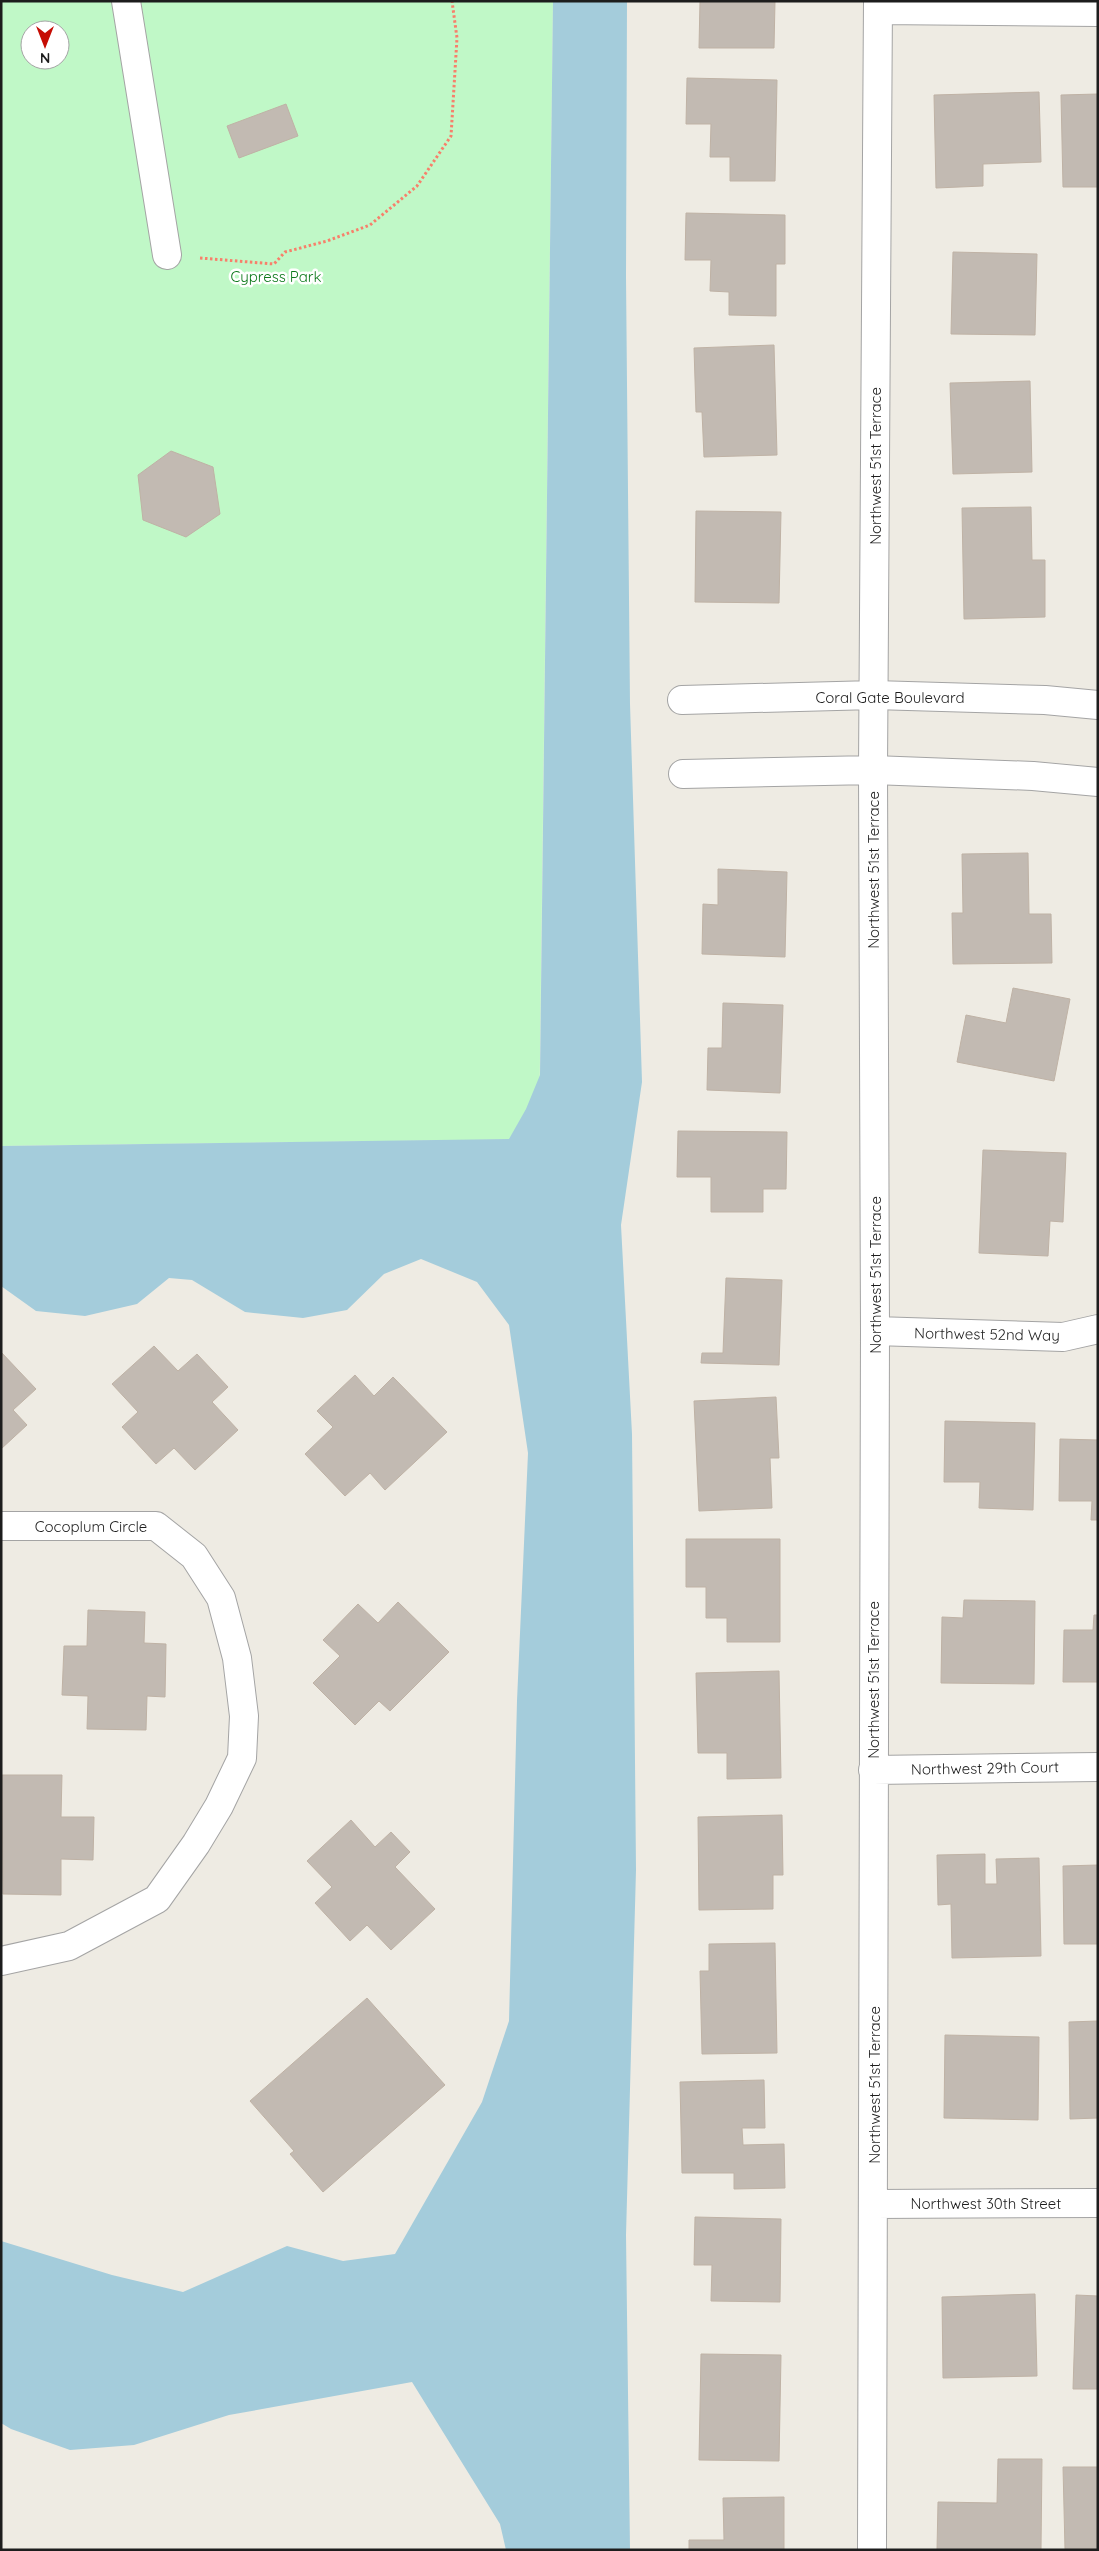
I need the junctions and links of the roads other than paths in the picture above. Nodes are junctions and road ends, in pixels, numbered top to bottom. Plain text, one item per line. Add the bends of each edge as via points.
1 (126, 1) edge
2 (878, 6) edge
3 (1098, 12) edge
4 (167, 255) road end
5 (874, 694) junction
6 (682, 700) dead end
7 (1098, 706) edge
8 (873, 770) junction
9 (683, 774) dead end
10 (1098, 782) edge
11 (1098, 1329) edge
12 (875, 1331) junction
13 (1, 1526) edge
14 (1098, 1767) edge
15 (873, 1770) junction
16 (1, 1962) edge
17 (1098, 2203) edge
18 (874, 2204) junction
19 (872, 2550) edge

1 - 4 street
2 - 3 street
2 - 5 street, Northwest 51st Terrace
5 - 6 street, Coral Gate Boulevard
5 - 7 street, Coral Gate Boulevard via 1045,700
5 - 8 street, Northwest 51st Terrace
8 - 9 street
8 - 10 street
8 - 12 street, Northwest 51st Terrace
11 - 12 street, Northwest 52nd Way via 1063,1337
12 - 15 street, Northwest 51st Terrace
13 - 16 street, Cocoplum Circle via 156,1526 194,1556 221,1598 237,1658 244,1716 242,1758 220,1806 157,1899 69,1946
14 - 15 street, Northwest 29th Court
15 - 18 street, Northwest 51st Terrace
17 - 18 street, Northwest 30th Street
18 - 19 street, Northwest 51st Terrace

